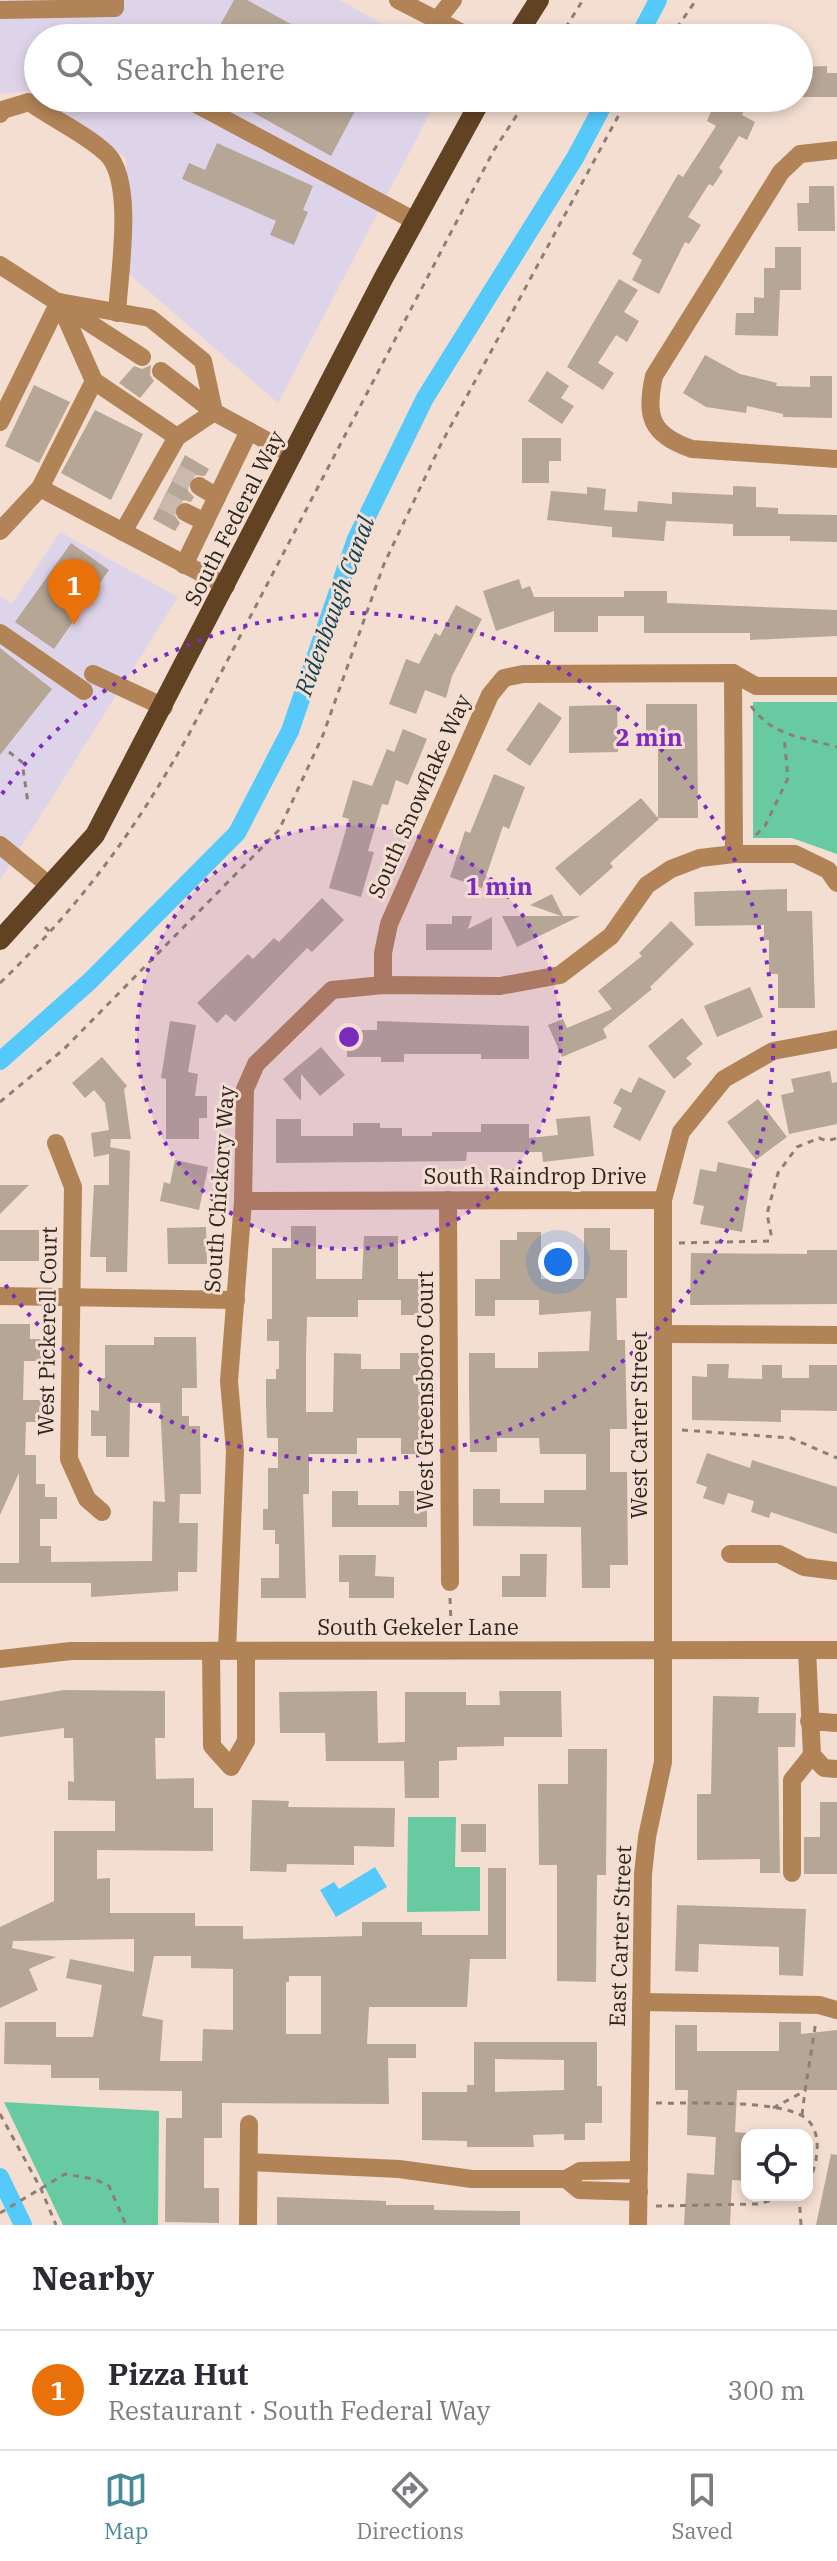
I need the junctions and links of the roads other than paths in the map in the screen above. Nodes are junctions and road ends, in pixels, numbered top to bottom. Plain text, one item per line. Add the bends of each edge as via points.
1 (115, 0) edge
2 (398, 0) edge
3 (453, 0) edge
4 (539, 0) edge
5 (0, 10) edge
6 (437, 20) junction
7 (445, 24) edge
8 (524, 24) edge
9 (24, 104) edge
10 (44, 112) edge
11 (211, 112) edge
12 (474, 112) edge
13 (0, 114) edge
14 (837, 150) edge
15 (415, 221) junction
16 (0, 265) edge
17 (59, 302) junction
18 (117, 313) junction
19 (142, 357) dead end
20 (161, 371) dead end
21 (94, 381) junction
22 (214, 412) junction
23 (0, 422) edge
24 (249, 431) junction
25 (177, 437) junction
26 (293, 455) junction
27 (837, 459) edge
28 (199, 486) tunnel mouth
29 (40, 488) junction
30 (217, 497) junction
31 (185, 512) tunnel mouth
32 (205, 522) junction
33 (0, 531) edge
34 (123, 532) junction
35 (184, 565) junction
36 (226, 586) junction
37 (0, 633) edge
38 (733, 673) junction
39 (93, 674) dead end
40 (837, 686) edge
41 (84, 691) dead end
42 (164, 707) junction
43 (0, 845) edge
44 (734, 854) junction
45 (837, 883) edge
46 (50, 886) junction
47 (0, 940) edge
48 (383, 985) junction
49 (837, 1039) edge
50 (56, 1143) dead end
51 (448, 1200) junction
52 (663, 1200) junction
53 (243, 1201) junction
54 (0, 1296) edge
55 (71, 1298) junction
56 (236, 1300) junction
57 (663, 1334) junction
58 (837, 1335) edge
59 (102, 1512) dead end
60 (730, 1554) dead end
61 (837, 1571) edge
62 (450, 1582) road end
63 (807, 1650) junction
64 (837, 1650) edge
65 (228, 1651) junction
66 (664, 1651) junction
67 (0, 1659) edge
68 (809, 1721) junction
69 (837, 1723) edge
70 (812, 1755) junction
71 (837, 1769) edge
72 (792, 1873) dead end
73 (641, 2002) junction
74 (828, 2008) edge
75 (249, 2124) dead end
76 (249, 2162) junction
77 (639, 2170) junction
78 (566, 2179) junction
79 (645, 2199) junction
80 (248, 2225) edge
81 (638, 2225) edge

1 - 5 street via 115,8
2 - 6 street
3 - 6 street
4 - 8 main road
6 - 7 street
9 - 13 street
10 - 18 street via 108,155 119,175
11 - 15 street
12 - 15 main road, South Federal Way
14 - 27 street via 800,154 781,172 654,376 649,400 652,424 673,442 692,449
15 - 26 main road, South Federal Way
16 - 17 street
17 - 18 street
17 - 19 street
17 - 21 street
17 - 23 street
18 - 22 street via 150,318 203,361
20 - 22 street
21 - 25 street
21 - 29 street
22 - 24 street
22 - 25 street
24 - 26 street
24 - 30 street
25 - 34 street via 169,469
26 - 36 main road, South Federal Way
28 - 30 street
29 - 33 street
29 - 34 street
30 - 32 street
31 - 32 street
32 - 35 street
34 - 35 street
35 - 36 street
36 - 42 main road, South Federal Way
37 - 41 street
38 - 40 street, South Snowflake Way via 756,686
38 - 44 street
38 - 48 street, South Snowflake Way via 504,678 490,695 389,924
39 - 42 street
42 - 46 main road, South Federal Way via 95,835
43 - 46 street
44 - 45 street, South Chickory Way via 795,854 828,870
44 - 48 street, South Chickory Way via 700,858 647,885 611,936 560,975 500,986
46 - 47 main road, South Federal Way
48 - 53 street, South Chickory Way via 332,990 256,1064 245,1089
49 - 52 street, South Raindrop Drive via 773,1051 724,1079 681,1132
50 - 55 street, West Pickerell Court via 73,1187
51 - 52 street, South Raindrop Drive
51 - 53 street, South Raindrop Drive
51 - 62 street, West Greensboro Court
52 - 57 street, West Carter Street
53 - 56 street, South Chickory Way
54 - 55 street
55 - 56 street
55 - 59 street, West Pickerell Court via 69,1459 87,1499
56 - 65 street, South Chickory Way via 229,1381 235,1451
57 - 58 street
57 - 66 street, West Carter Street
60 - 61 street via 779,1554 804,1567
63 - 64 street, South Gekeler Lane
63 - 66 street, South Gekeler Lane
63 - 68 street
65 - 65 street via 212,1746 231,1767 246,1741
65 - 66 street, South Gekeler Lane
65 - 67 street, South Gekeler Lane via 71,1651
66 - 73 street, East Carter Street via 663,1762 643,1874
68 - 69 street
68 - 70 street
70 - 71 street via 824,1768
70 - 72 street via 792,1780
73 - 74 street
73 - 77 street, East Carter Street
75 - 76 street
76 - 78 street via 399,2169 472,2179
76 - 80 street
77 - 78 street via 580,2171
77 - 79 street, East Carter Street
78 - 79 street via 579,2190
79 - 81 street, East Carter Street

